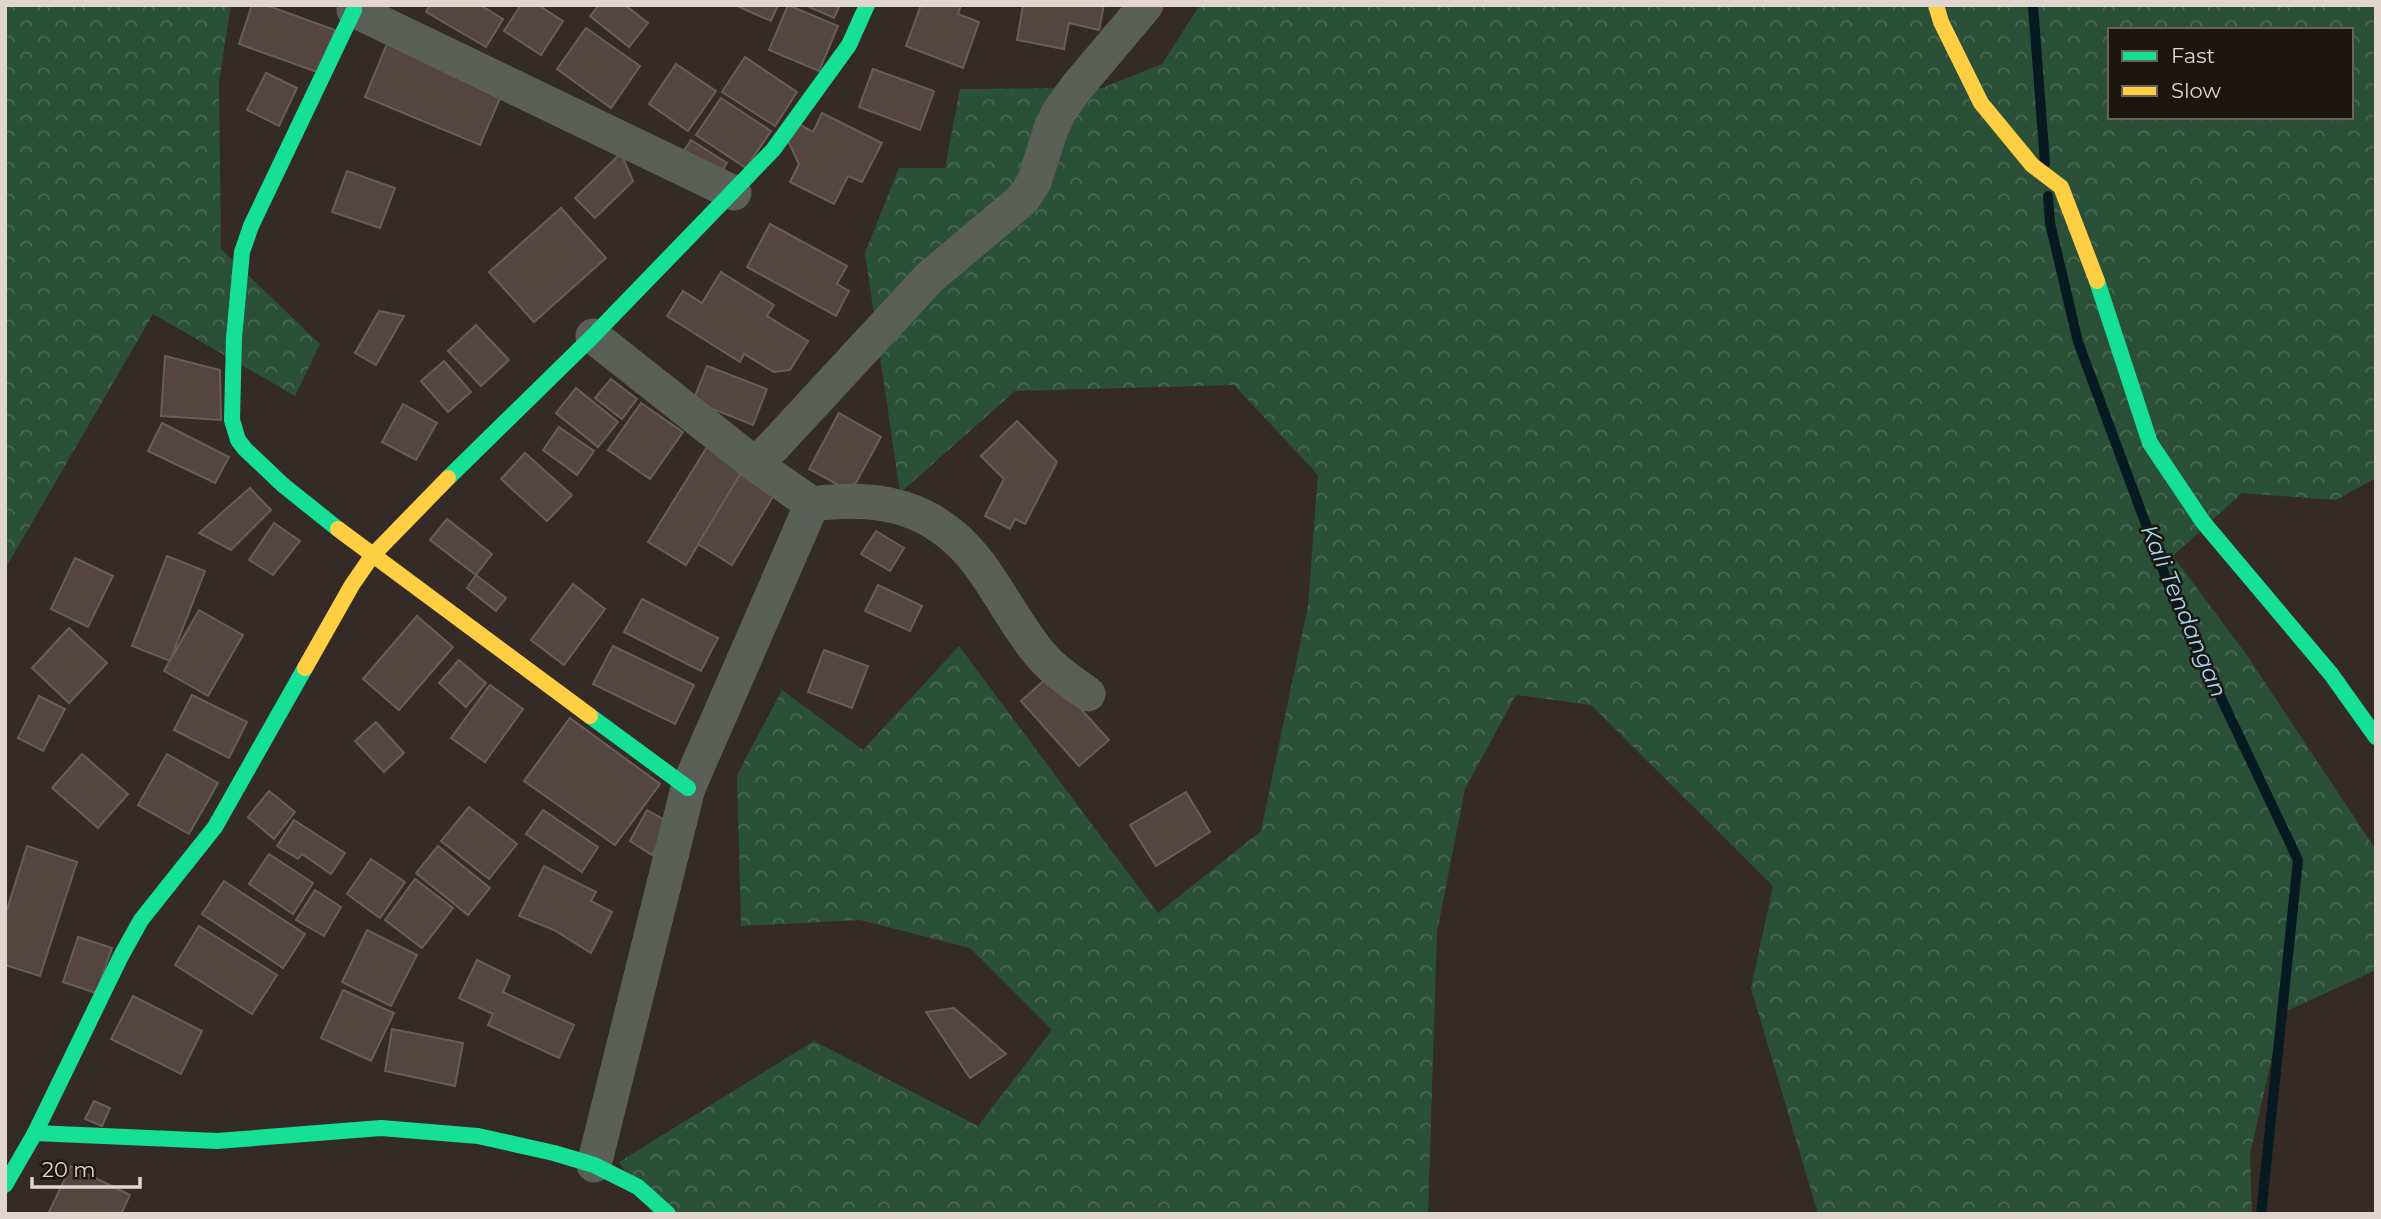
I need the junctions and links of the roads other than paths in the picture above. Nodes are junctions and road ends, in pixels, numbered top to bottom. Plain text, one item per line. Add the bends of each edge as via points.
1 (867, 5) edge
2 (1146, 5) edge
3 (1936, 5) edge
4 (355, 8) edge
5 (734, 193) junction
6 (593, 336) junction
7 (756, 465) junction
8 (812, 504) junction
9 (372, 556) junction
10 (1088, 694) dead end
11 (2376, 737) edge
12 (688, 788) junction
13 (35, 1133) junction
14 (594, 1165) junction
15 (5, 1185) edge
16 (668, 1214) edge

1 - 5 street via 849,45 824,82
2 - 7 street via 1059,112 1023,199 930,277
3 - 11 street via 1982,103 2032,166 2061,187 2092,265 2150,443 2203,523 2331,674
4 - 5 street
4 - 9 street via 242,252 232,420 245,449
5 - 6 street
6 - 7 street
6 - 9 street
7 - 8 street
8 - 10 street via 882,502 935,523 977,562 1039,653
8 - 12 street
9 - 12 street
9 - 13 street via 215,827 141,920
12 - 14 street
13 - 14 street via 217,1141 381,1128 478,1136
13 - 15 street
14 - 16 street via 638,1187

